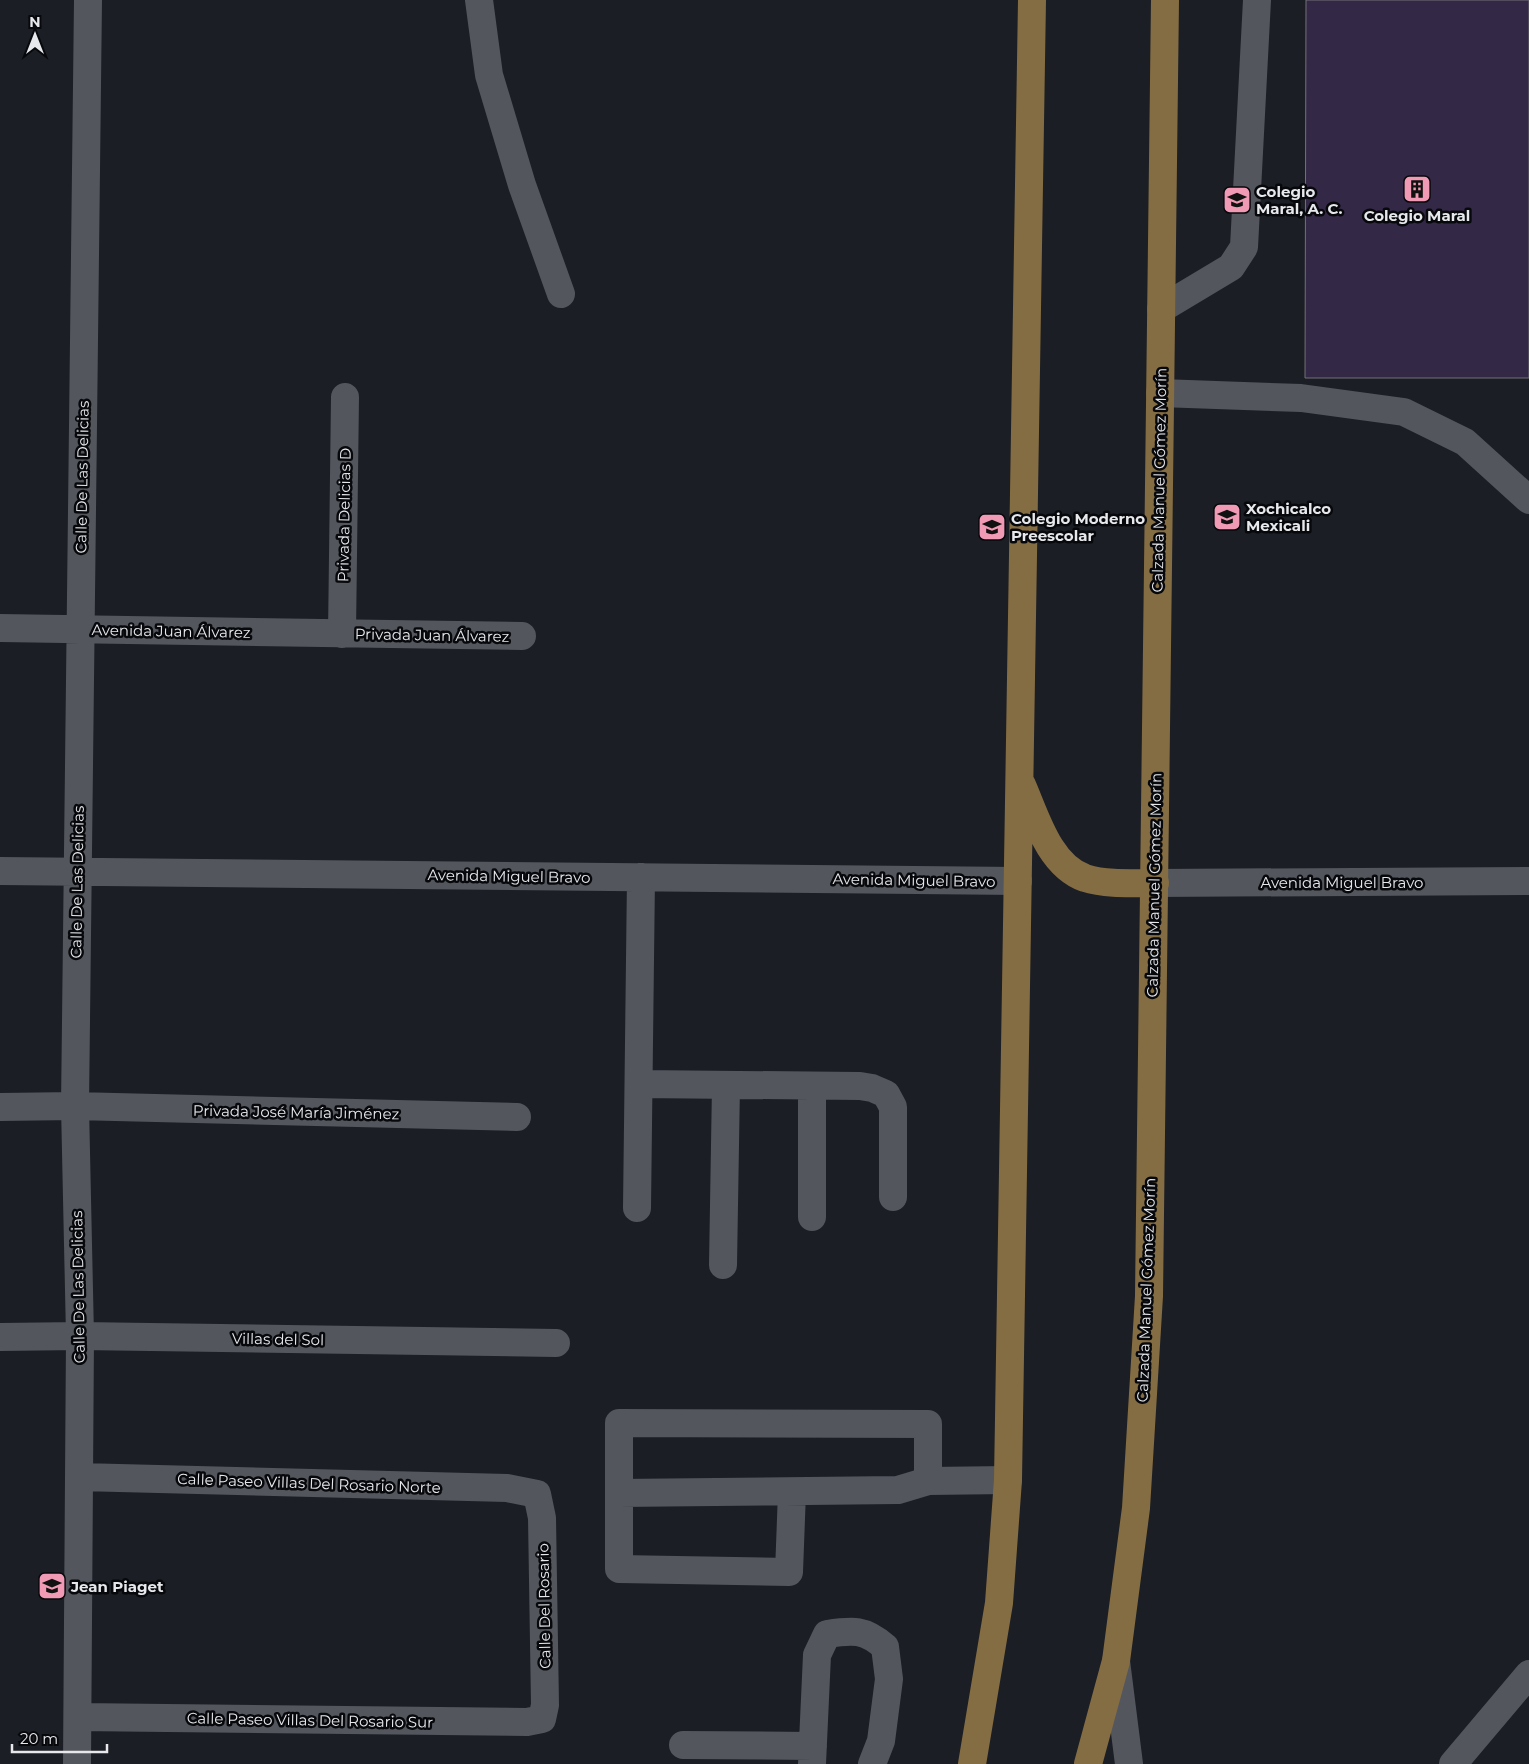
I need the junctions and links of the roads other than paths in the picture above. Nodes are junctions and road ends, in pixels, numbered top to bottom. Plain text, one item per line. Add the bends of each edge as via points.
1 (88, 0) edge
2 (479, 0) edge
3 (1032, 0) edge
4 (1165, 0) edge
5 (1258, 0) edge
6 (561, 294) dead end
7 (1161, 309) junction
8 (1160, 393) junction
9 (345, 397) dead end
10 (1529, 500) edge
11 (0, 628) edge
12 (79, 630) junction
13 (342, 634) junction
14 (522, 636) dead end
15 (1018, 777) junction
16 (0, 871) edge
17 (77, 871) junction
18 (641, 877) junction
19 (1018, 881) junction
20 (1529, 881) edge
21 (1155, 883) junction
22 (639, 1084) junction
23 (726, 1085) junction
24 (812, 1086) junction
25 (75, 1106) junction
26 (0, 1108) edge
27 (517, 1118) dead end
28 (893, 1197) dead end
29 (637, 1208) dead end
30 (812, 1217) dead end
31 (723, 1265) dead end
32 (80, 1336) junction
33 (0, 1337) edge
34 (556, 1342) dead end
35 (80, 1477) junction
36 (1008, 1480) junction
37 (928, 1481) junction
38 (792, 1492) junction
39 (618, 1493) junction
40 (537, 1494) joint
41 (1116, 1661) junction
42 (1529, 1674) edge
43 (78, 1717) junction
44 (542, 1719) joint
45 (683, 1745) dead end
46 (812, 1755) edge
47 (77, 1764) edge
48 (872, 1764) edge
49 (972, 1764) edge
50 (1088, 1764) edge
51 (1129, 1764) edge
52 (1453, 1764) edge

1 - 12 street, Calle De Las Delicias
2 - 6 street via 489,75 522,185
3 - 15 main road
4 - 7 main road, Calzada Manuel Gómez Morín
5 - 7 street via 1244,247 1231,267
7 - 8 main road, Calzada Manuel Gómez Morín
8 - 10 street via 1301,398 1404,412 1465,442
8 - 21 main road, Calzada Manuel Gómez Morín
9 - 13 street, Privada Delicias D
11 - 12 street, Avenida Juan Álvarez
12 - 13 street, Avenida Juan Álvarez
12 - 17 street, Calle De Las Delicias
13 - 14 street, Privada Juan Álvarez
15 - 19 main road
15 - 21 main road via 1048,843 1064,866 1085,878
16 - 17 street, Avenida Miguel Bravo
17 - 18 street, Avenida Miguel Bravo
17 - 25 street, Calle De Las Delicias
18 - 19 street, Avenida Miguel Bravo
18 - 22 street
19 - 36 main road
20 - 21 street, Avenida Miguel Bravo
21 - 41 main road, Calzada Manuel Gómez Morín via 1149,1296 1136,1508
22 - 23 street
22 - 29 street
23 - 24 street
23 - 31 street
24 - 28 street via 860,1086 886,1094 893,1107
24 - 30 street
25 - 26 street, Privada José María Jiménez
25 - 27 street, Privada José María Jiménez
25 - 32 street, Calle De Las Delicias
32 - 33 street, Villas del Sol
32 - 34 street, Villas del Sol
32 - 35 street, Calle De Las Delicias
35 - 40 street, Calle Paseo Villas Del Rosario Norte via 507,1488
35 - 43 street, Calle De Las Delicias
36 - 37 street
36 - 49 main road via 999,1603
37 - 38 street via 898,1490
37 - 39 street via 928,1424 620,1423
38 - 39 street
38 - 39 street via 789,1572 618,1569
40 - 44 street, Calle Del Rosario via 542,1518 545,1705
41 - 50 main road, Calzada Manuel Gómez Morín
41 - 51 street
42 - 52 street
43 - 44 street, Calle Paseo Villas Del Rosario Sur via 527,1722
43 - 47 street, Calle De Las Delicias
45 - 46 street
46 - 48 street via 817,1655 827,1634 850,1630 872,1635 885,1647 889,1678 881,1741

